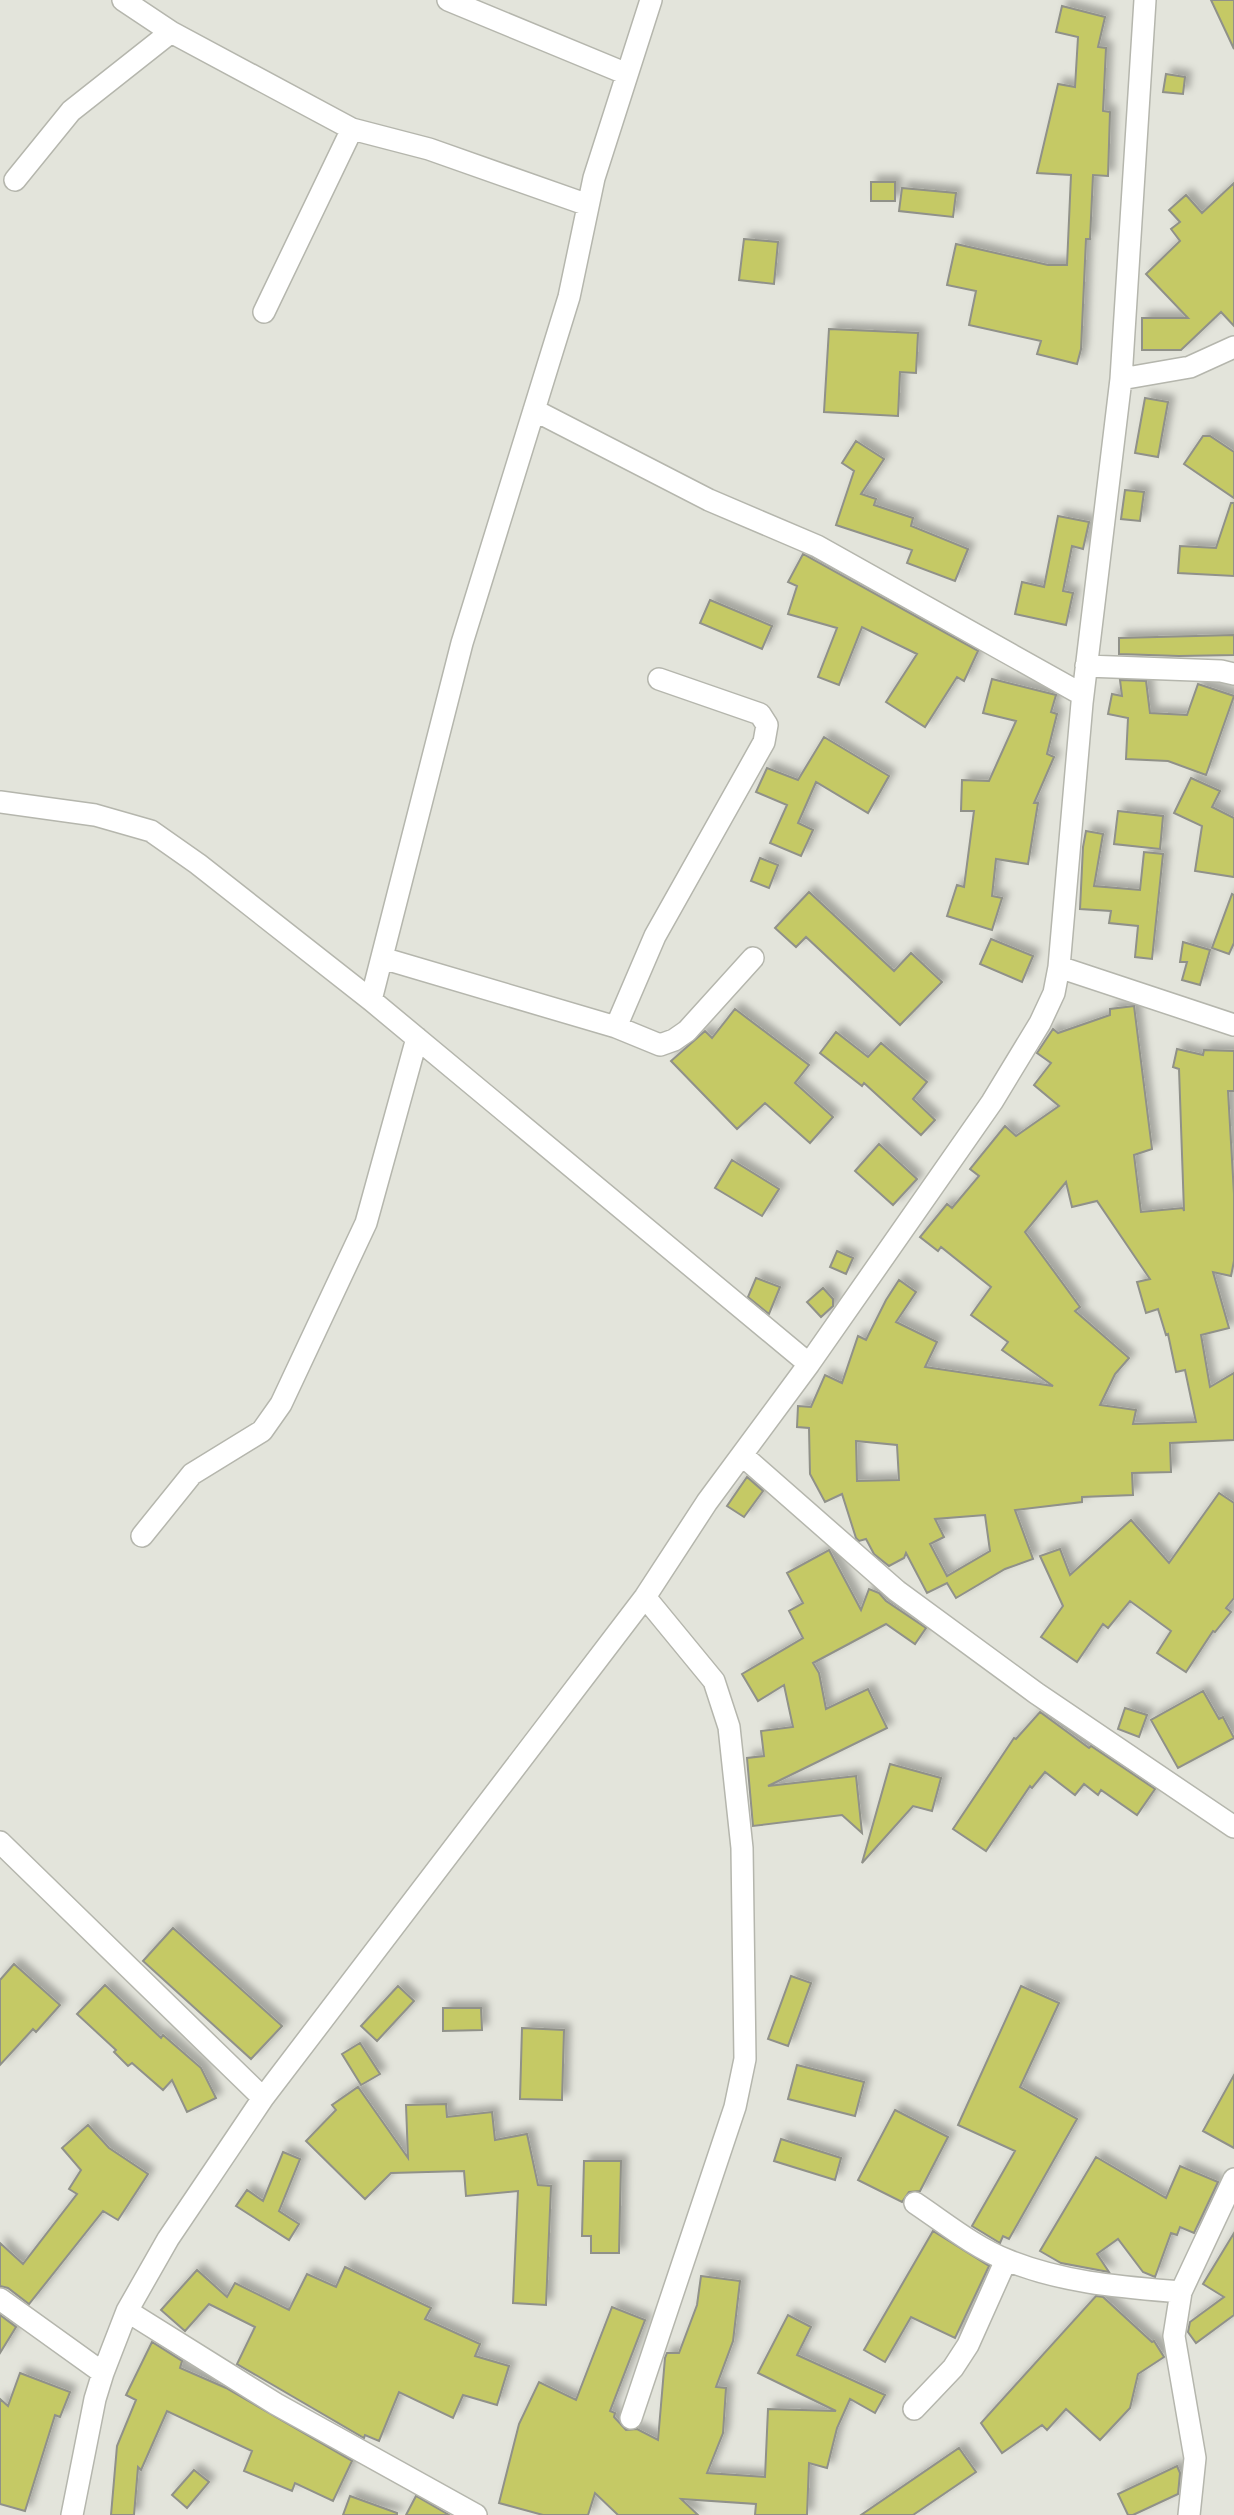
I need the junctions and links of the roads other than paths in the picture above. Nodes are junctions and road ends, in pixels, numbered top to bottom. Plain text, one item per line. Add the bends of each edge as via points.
1 (123, 0) edge
2 (448, 0) edge
3 (650, 0) edge
4 (1145, 0) edge
5 (171, 32) junction
6 (627, 75) junction
7 (352, 129) junction
8 (15, 180) dead end
9 (588, 205) junction
10 (264, 312) dead end
11 (1234, 347) edge
12 (1121, 379) junction
13 (534, 410) junction
14 (1086, 666) junction
15 (1234, 674) edge
16 (659, 679) dead end
17 (1083, 695) junction
18 (0, 802) edge
19 (382, 958) junction
20 (753, 958) dead end
21 (1059, 967) junction
22 (371, 1000) junction
23 (1234, 1025) edge
24 (616, 1027) junction
25 (417, 1038) junction
26 (809, 1364) junction
27 (742, 1455) junction
28 (142, 1536) dead end
29 (645, 1597) junction
30 (1234, 1827) edge
31 (0, 1842) edge
32 (263, 2098) junction
33 (1234, 2179) edge
34 (915, 2203) dead end
35 (1006, 2260) junction
36 (1181, 2292) junction
37 (0, 2299) edge
38 (127, 2311) junction
39 (103, 2373) junction
40 (914, 2409) dead end
41 (631, 2418) dead end
42 (72, 2515) edge
43 (476, 2515) edge
44 (1189, 2515) edge

1 - 5 street
2 - 6 street
3 - 6 street
4 - 12 street
5 - 7 street
5 - 8 street via 71,111
6 - 9 street
7 - 9 street via 429,149
7 - 10 street
9 - 13 street via 569,297
11 - 12 street via 1190,367
12 - 14 street
13 - 17 street via 709,500 817,546
13 - 19 street via 462,643
14 - 15 street
14 - 17 street
16 - 24 street via 760,713 766,725 764,742 655,936
17 - 21 street
18 - 22 street via 95,816 151,831
19 - 22 street
19 - 24 street
20 - 24 street via 674,1040 660,1045
21 - 23 street
21 - 26 street via 1054,993 1040,1023 992,1102
22 - 25 street
25 - 26 street
25 - 28 street via 366,1223 281,1404 262,1431 192,1475
26 - 27 street
27 - 29 street
27 - 30 street via 897,1591 1036,1693
29 - 32 street
29 - 41 street via 714,1681 729,1727 742,1848 745,2059 735,2107
31 - 32 street
32 - 38 street
33 - 36 street
34 - 35 street
35 - 36 street via 1097,2285
35 - 40 street via 968,2345
36 - 44 street via 1174,2336 1195,2458
37 - 39 street
38 - 39 street
38 - 43 street via 276,2404
39 - 42 street

